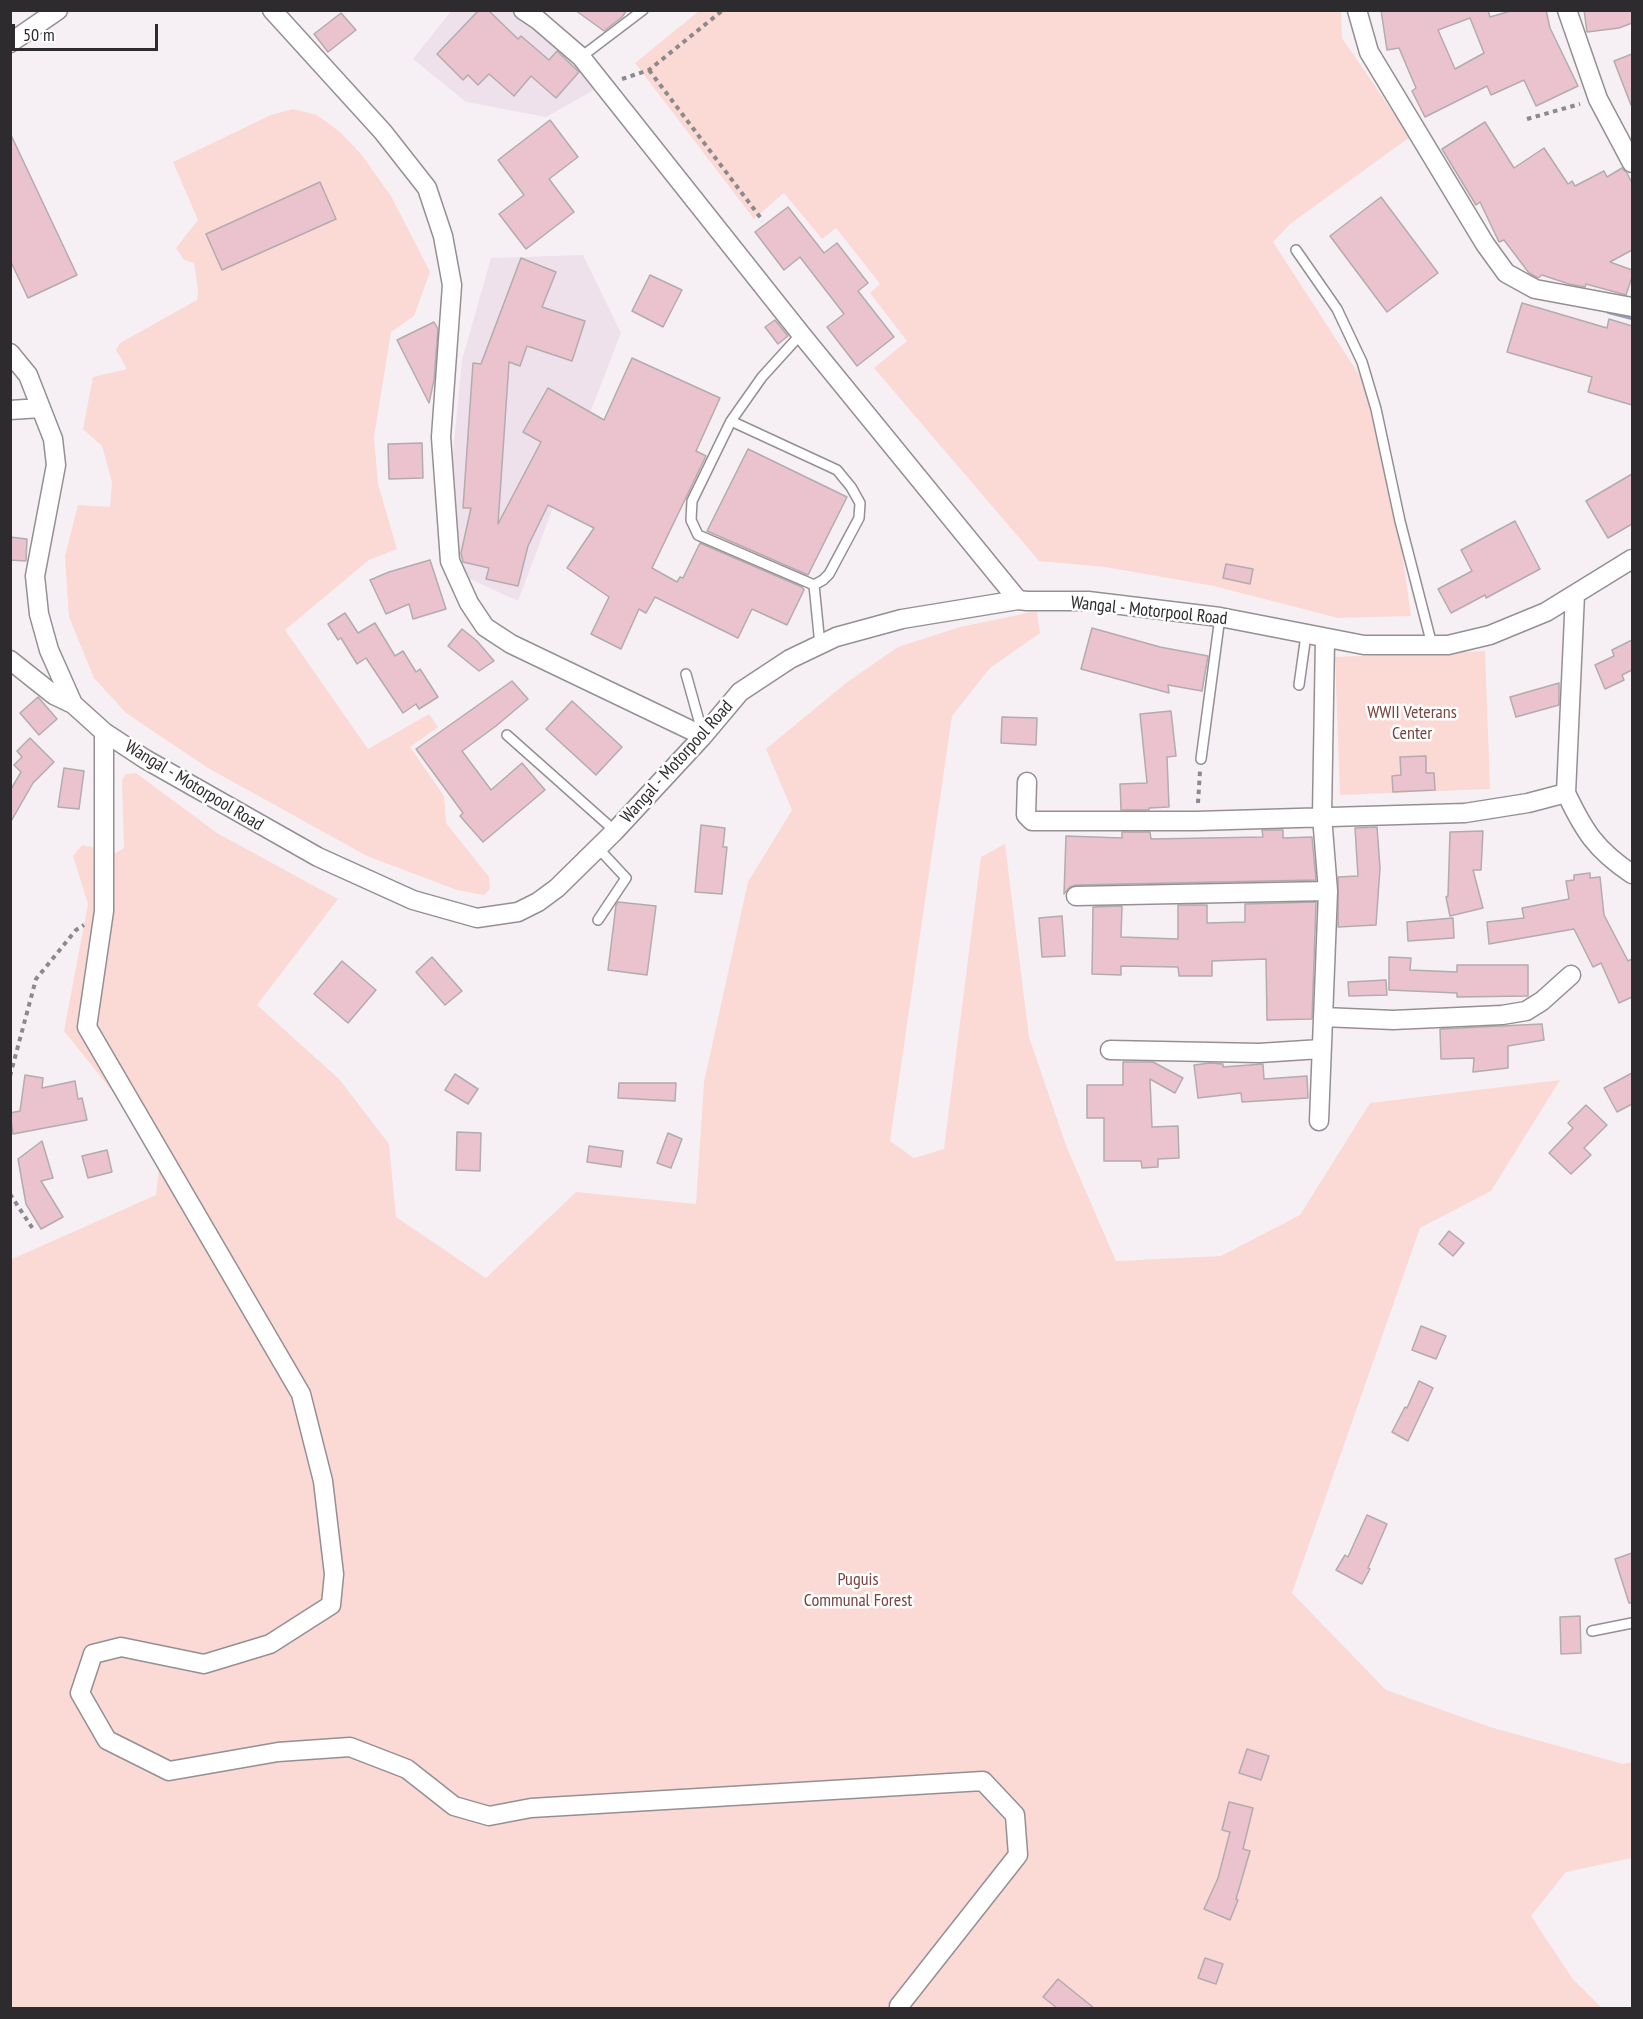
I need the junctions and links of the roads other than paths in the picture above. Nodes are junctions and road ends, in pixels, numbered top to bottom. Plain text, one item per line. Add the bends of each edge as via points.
1 (58, 10) edge
2 (272, 10) edge
3 (523, 10) edge
4 (643, 10) edge
5 (1357, 10) edge
6 (1567, 10) edge
7 (10, 43) edge
8 (581, 57) junction
9 (1632, 163) edge
10 (1296, 250) dead end
11 (1632, 307) edge
12 (801, 334) junction
13 (10, 353) edge
14 (41, 408) junction
15 (10, 410) edge
16 (731, 421) junction
17 (1632, 559) edge
18 (814, 585) junction
19 (1575, 594) junction
20 (1018, 600) junction
21 (1220, 617) junction
22 (1306, 635) junction
23 (1325, 639) junction
24 (820, 645) junction
25 (1432, 645) junction
26 (10, 660) edge
27 (686, 674) dead end
28 (1299, 685) dead end
29 (73, 704) junction
30 (104, 732) junction
31 (507, 735) dead end
32 (703, 736) junction
33 (1201, 759) road end
34 (1027, 782) dead end
35 (1566, 793) junction
36 (1322, 816) junction
37 (615, 831) junction
38 (598, 848) junction
39 (1632, 874) edge
40 (1328, 891) junction
41 (1076, 896) dead end
42 (598, 920) dead end
43 (1570, 975) dead end
44 (1323, 1017) junction
45 (1321, 1049) junction
46 (1110, 1050) dead end
47 (1319, 1121) dead end
48 (1632, 1623) edge
49 (1592, 1631) dead end
50 (900, 2008) edge

1 - 7 street
2 - 32 street via 383,132 427,188 443,236 452,285 441,437 450,561 469,603 485,627 511,644
3 - 8 street
4 - 8 lane
5 - 11 street via 1369,52 1506,273 1535,289
6 - 9 street via 1598,99
8 - 12 street
10 - 25 lane via 1337,309 1362,362
12 - 16 lane via 762,377
12 - 20 street
13 - 14 street, Wangal - Motorpool Road via 28,375
14 - 15 street
14 - 29 street, Wangal - Motorpool Road via 53,439 56,465 35,576 38,604 49,650
16 - 18 lane via 692,501 691,520 698,535
16 - 18 lane via 837,470 861,503 860,518 829,574
17 - 19 street, Wangal - Motorpool Road
18 - 24 lane
19 - 25 street, Wangal - Motorpool Road via 1546,612 1490,635
19 - 35 street
20 - 21 street, Wangal - Motorpool Road via 1088,601
20 - 24 street, Wangal - Motorpool Road via 902,619
21 - 22 street, Wangal - Motorpool Road
21 - 33 lane
22 - 23 street, Wangal - Motorpool Road
22 - 28 lane
23 - 25 street, Wangal - Motorpool Road via 1364,645
23 - 36 street
24 - 32 street, Wangal - Motorpool Road via 790,659 740,692
26 - 29 street via 54,695
27 - 32 lane
29 - 30 street, Wangal - Motorpool Road
30 - 38 street, Wangal - Motorpool Road via 204,794 318,857 413,900 477,918 518,912 538,902
30 - 50 street via 104,911 87,1027 301,1394 322,1481 334,1574 331,1605 270,1644 204,1664 121,1647 93,1654 80,1693 107,1740 169,1771 278,1752 350,1747 407,1769 454,1806 489,1816 531,1808 983,1781 1015,1815 1018,1855
31 - 37 lane
32 - 37 street, Wangal - Motorpool Road
34 - 36 street via 1026,814 1032,821
35 - 36 street via 1465,813
35 - 39 street via 1588,836
36 - 40 street
37 - 38 street, Wangal - Motorpool Road
38 - 42 lane via 626,878
40 - 41 street
40 - 44 street
43 - 44 street via 1526,1011 1502,1016 1393,1020
44 - 45 street
45 - 46 street via 1259,1053
45 - 47 street
48 - 49 lane

